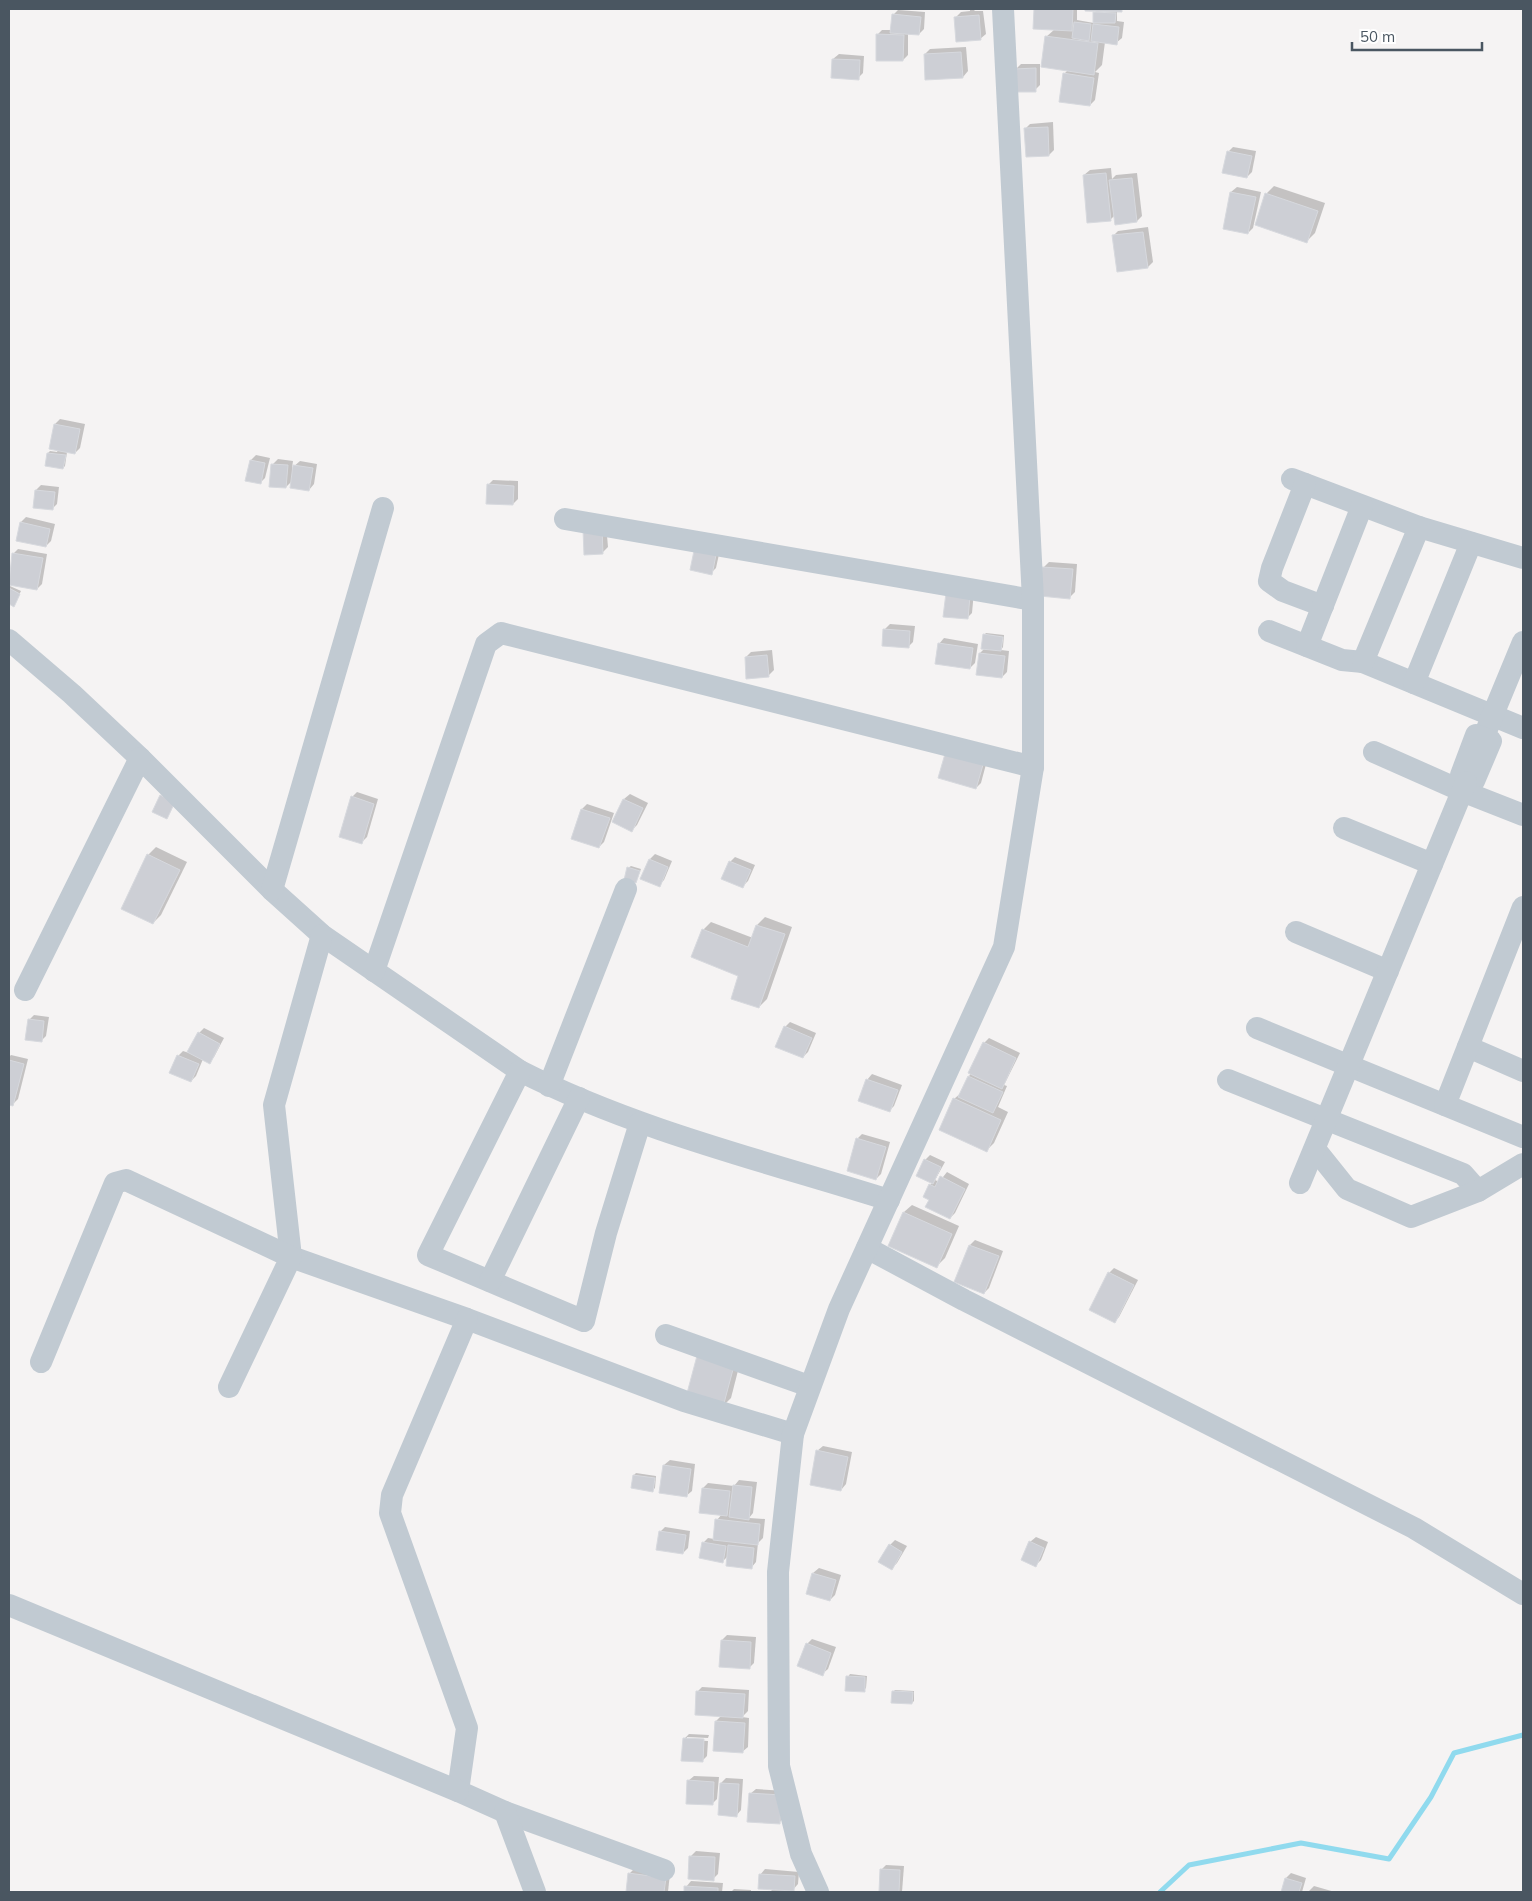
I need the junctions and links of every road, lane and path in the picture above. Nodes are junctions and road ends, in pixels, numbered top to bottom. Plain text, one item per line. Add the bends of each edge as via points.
1 (1003, 9) edge
2 (1362, 506) junction
3 (383, 508) dead end
4 (565, 519) dead end
5 (1419, 527) junction
6 (1471, 543) junction
7 (1523, 558) edge
8 (1033, 600) junction
9 (1323, 606) junction
10 (1269, 631) dead end
11 (9, 640) edge
12 (1523, 642) edge
13 (1307, 646) junction
14 (1363, 662) junction
15 (1414, 683) junction
16 (1493, 715) junction
17 (1523, 728) edge
18 (1374, 752) dead end
19 (140, 758) junction
20 (1033, 767) junction
21 (1464, 786) junction
22 (1523, 815) edge
23 (1344, 828) dead end
24 (1432, 864) junction
25 (626, 888) dead end
26 (272, 890) junction
27 (1523, 907) edge
28 (1296, 932) dead end
29 (322, 935) junction
30 (374, 971) junction
31 (1388, 971) junction
32 (25, 990) dead end
33 (1257, 1028) dead end
34 (1468, 1047) junction
35 (1350, 1066) junction
36 (520, 1071) junction
37 (1523, 1071) edge
38 (1228, 1080) dead end
39 (549, 1086) junction
40 (578, 1098) junction
41 (1446, 1105) junction
42 (1327, 1120) junction
43 (640, 1123) junction
44 (1523, 1137) edge
45 (1315, 1149) junction
46 (1523, 1164) edge
47 (1300, 1184) dead end
48 (1478, 1191) junction
49 (889, 1200) junction
50 (867, 1248) junction
51 (291, 1257) junction
52 (490, 1281) junction
53 (467, 1319) junction
54 (666, 1336) dead end
55 (41, 1362) dead end
56 (809, 1386) junction
57 (229, 1387) dead end
58 (792, 1434) junction
59 (1523, 1594) edge
60 (9, 1605) edge
61 (458, 1790) junction
62 (505, 1812) junction
63 (664, 1870) dead end
64 (535, 1892) edge
65 (818, 1892) edge

1 - 8 street
2 - 5 street
2 - 9 street
2 - 9 street via 1299,482 1269,581 1283,591
3 - 26 street
4 - 8 street
5 - 6 street
5 - 14 street
6 - 7 street
6 - 15 street
8 - 20 street
9 - 13 street
10 - 13 street
11 - 19 street
12 - 16 street
13 - 14 street via 1342,660
14 - 15 street
15 - 16 street
16 - 17 street
16 - 21 street via 1484,738 1476,735 1461,775
18 - 21 street
19 - 26 street
19 - 32 street
20 - 30 street via 501,633 486,644
20 - 49 street via 1004,947
21 - 22 street
21 - 24 street
23 - 24 street
24 - 31 street
25 - 39 street
26 - 29 street
27 - 34 street
28 - 31 street
29 - 30 street
29 - 51 street via 274,1105
30 - 36 street
31 - 35 street
33 - 35 street
34 - 37 street
34 - 41 street
35 - 41 street
35 - 42 street
36 - 39 street
36 - 52 street via 428,1255
38 - 42 street
39 - 40 street
40 - 43 street
40 - 52 street
41 - 44 street
42 - 45 street
42 - 48 street via 1463,1174
43 - 49 street
43 - 52 street via 606,1233 584,1321
45 - 47 street
45 - 48 street via 1347,1189 1411,1217
46 - 48 street
49 - 50 street
50 - 56 street
50 - 59 street via 1414,1528
51 - 53 street
51 - 55 street via 126,1180 115,1183
51 - 57 street
53 - 58 street via 684,1401
53 - 61 street via 392,1496 390,1513 467,1728
54 - 56 street
56 - 58 street
58 - 65 street via 778,1572 779,1766 801,1854
60 - 61 street
61 - 62 street
62 - 63 street
62 - 64 street

